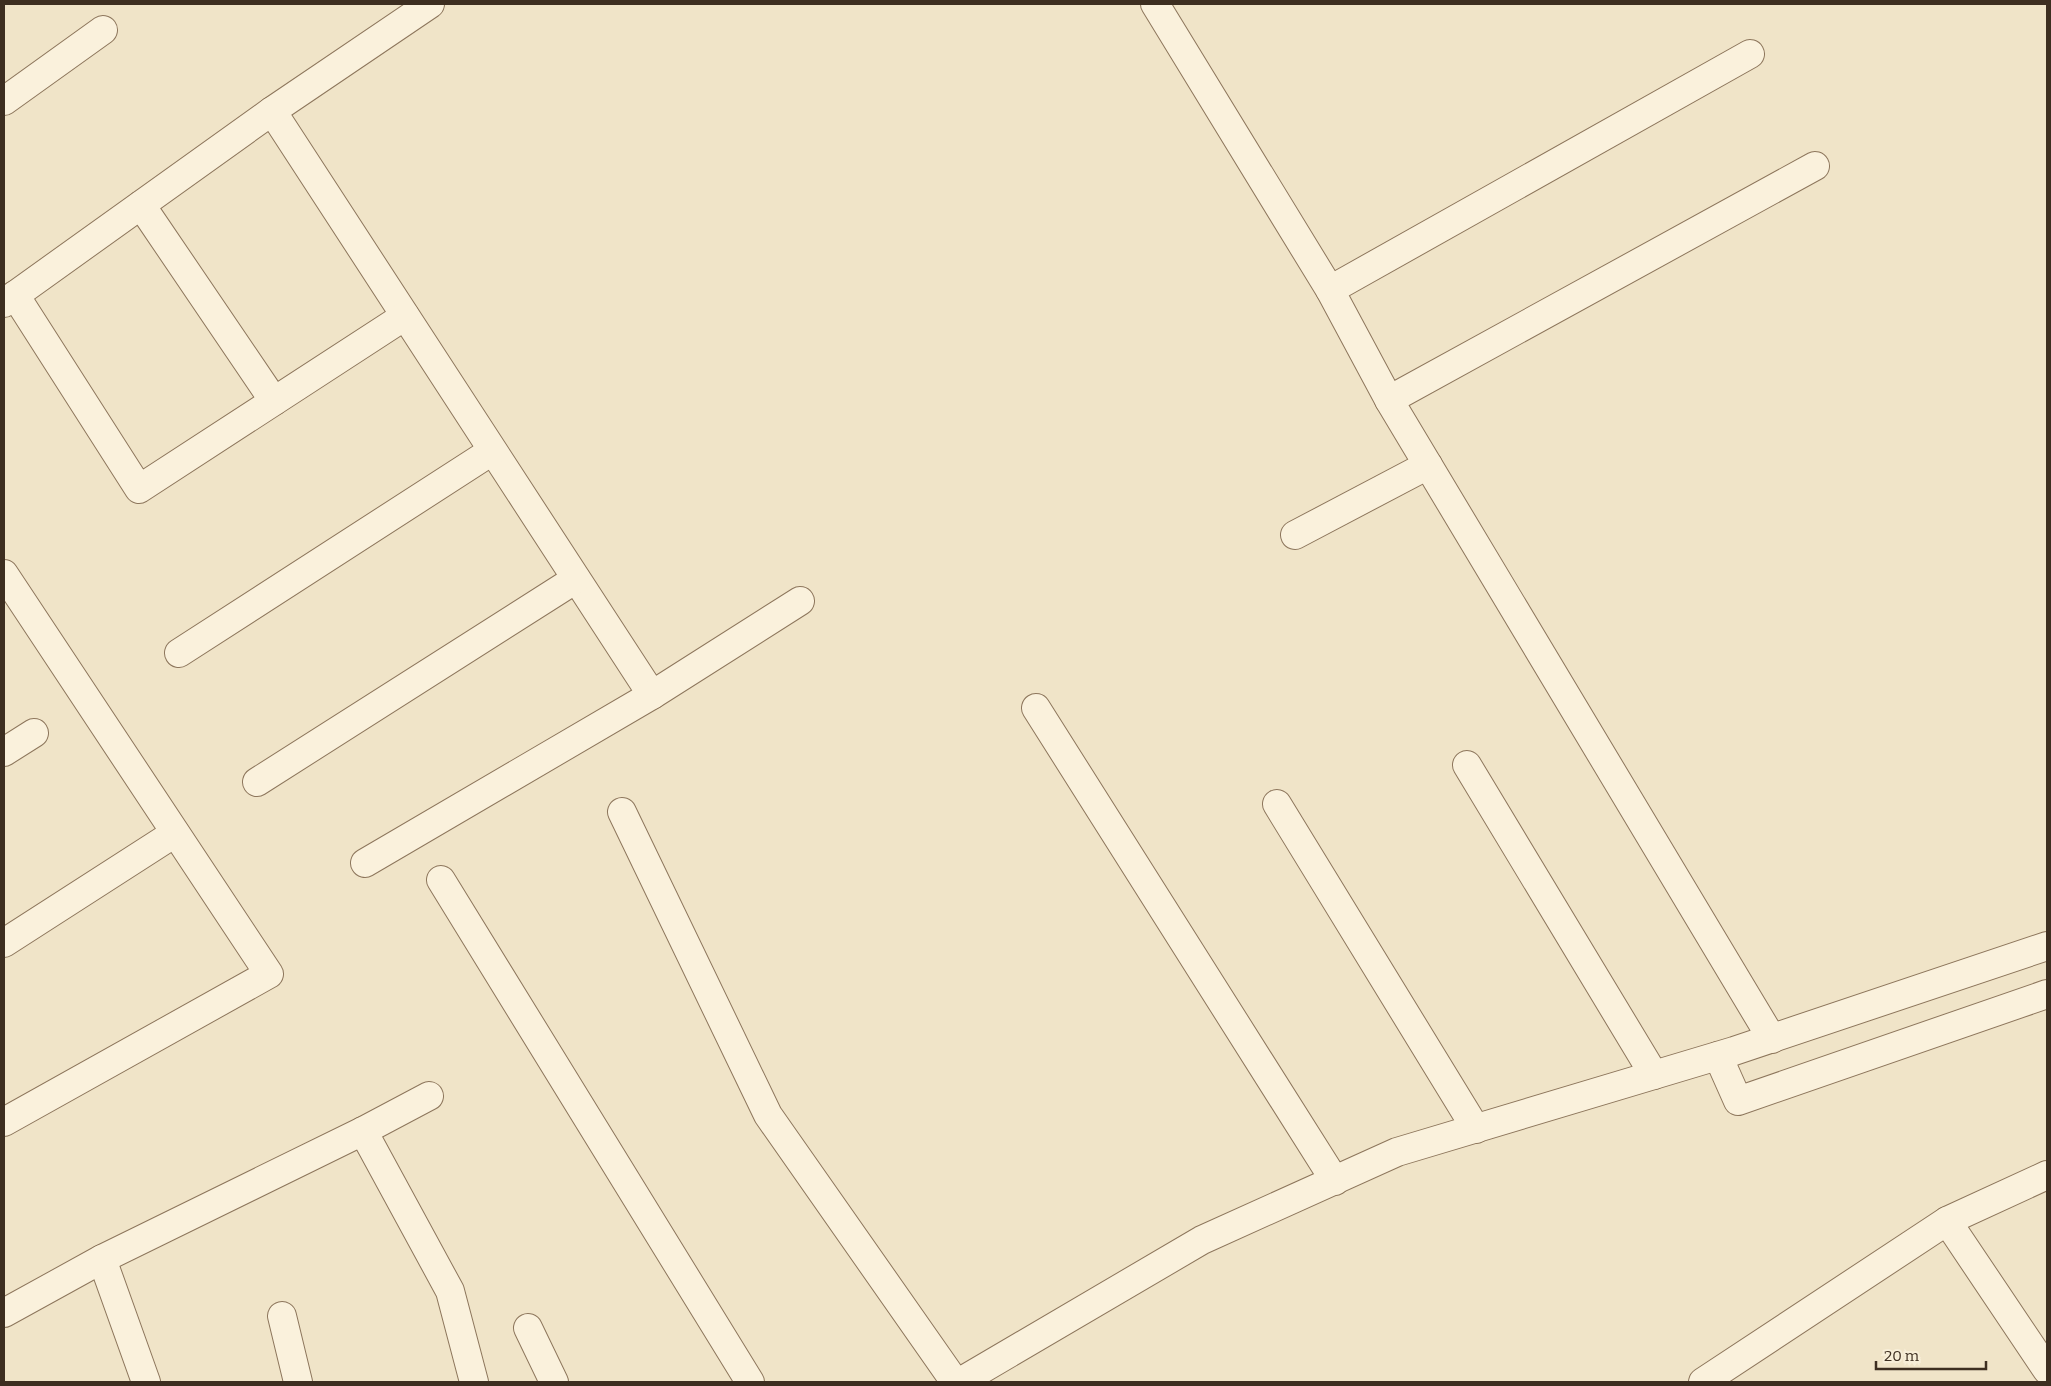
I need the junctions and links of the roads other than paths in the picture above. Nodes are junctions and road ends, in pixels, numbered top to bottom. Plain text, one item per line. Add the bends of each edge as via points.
1 (430, 4) edge
2 (1155, 4) edge
3 (103, 30) dead end
4 (1750, 54) dead end
5 (4, 101) edge
6 (272, 111) junction
7 (1815, 166) dead end
8 (141, 205) junction
9 (1330, 290) junction
10 (10, 299) edge
11 (405, 316) junction
12 (1389, 400) junction
13 (274, 401) junction
14 (492, 450) junction
15 (1428, 465) junction
16 (1295, 535) dead end
17 (4, 574) edge
18 (576, 580) junction
19 (800, 601) dead end
20 (179, 653) dead end
21 (652, 695) junction
22 (1036, 708) dead end
23 (34, 733) dead end
24 (4, 752) edge
25 (1468, 765) dead end
26 (257, 782) dead end
27 (1277, 804) dead end
28 (622, 812) dead end
29 (175, 833) junction
30 (365, 863) dead end
31 (441, 880) dead end
32 (4, 943) edge
33 (2047, 946) edge
34 (2047, 994) edge
35 (1772, 1039) junction
36 (1718, 1056) junction
37 (1654, 1075) junction
38 (429, 1096) dead end
39 (4, 1122) edge
40 (1476, 1129) junction
41 (363, 1131) junction
42 (2047, 1175) edge
43 (1335, 1180) junction
44 (1947, 1221) junction
45 (102, 1260) junction
46 (4, 1313) edge
47 (282, 1316) dead end
48 (528, 1328) dead end
49 (2047, 1370) edge
50 (146, 1382) edge
51 (298, 1382) edge
52 (474, 1382) edge
53 (554, 1382) edge
54 (750, 1382) edge
55 (955, 1382) edge
56 (960, 1382) edge
57 (1703, 1382) edge

1 - 6 street
2 - 9 street
3 - 5 street
4 - 9 street
6 - 8 street
6 - 11 street
7 - 12 street
8 - 10 street
8 - 13 street
9 - 12 street
10 - 13 street via 139,489
11 - 13 street
11 - 14 street
12 - 15 street
14 - 18 street
14 - 20 street
15 - 16 street
15 - 35 street
17 - 29 street
18 - 21 street
18 - 26 street
19 - 21 street
21 - 30 street
22 - 43 street
23 - 24 street
25 - 37 street
27 - 40 street
28 - 55 street via 768,1115
29 - 32 street
29 - 39 street via 269,974
31 - 54 street
33 - 35 street
34 - 36 street via 1738,1100
35 - 36 street
36 - 37 street
37 - 40 street
38 - 41 street
40 - 43 street via 1397,1152
41 - 45 street
41 - 52 street via 450,1292
42 - 44 street
43 - 56 street via 1202,1240
44 - 49 street
44 - 57 street
45 - 46 street
45 - 50 street
47 - 51 street
48 - 53 street

